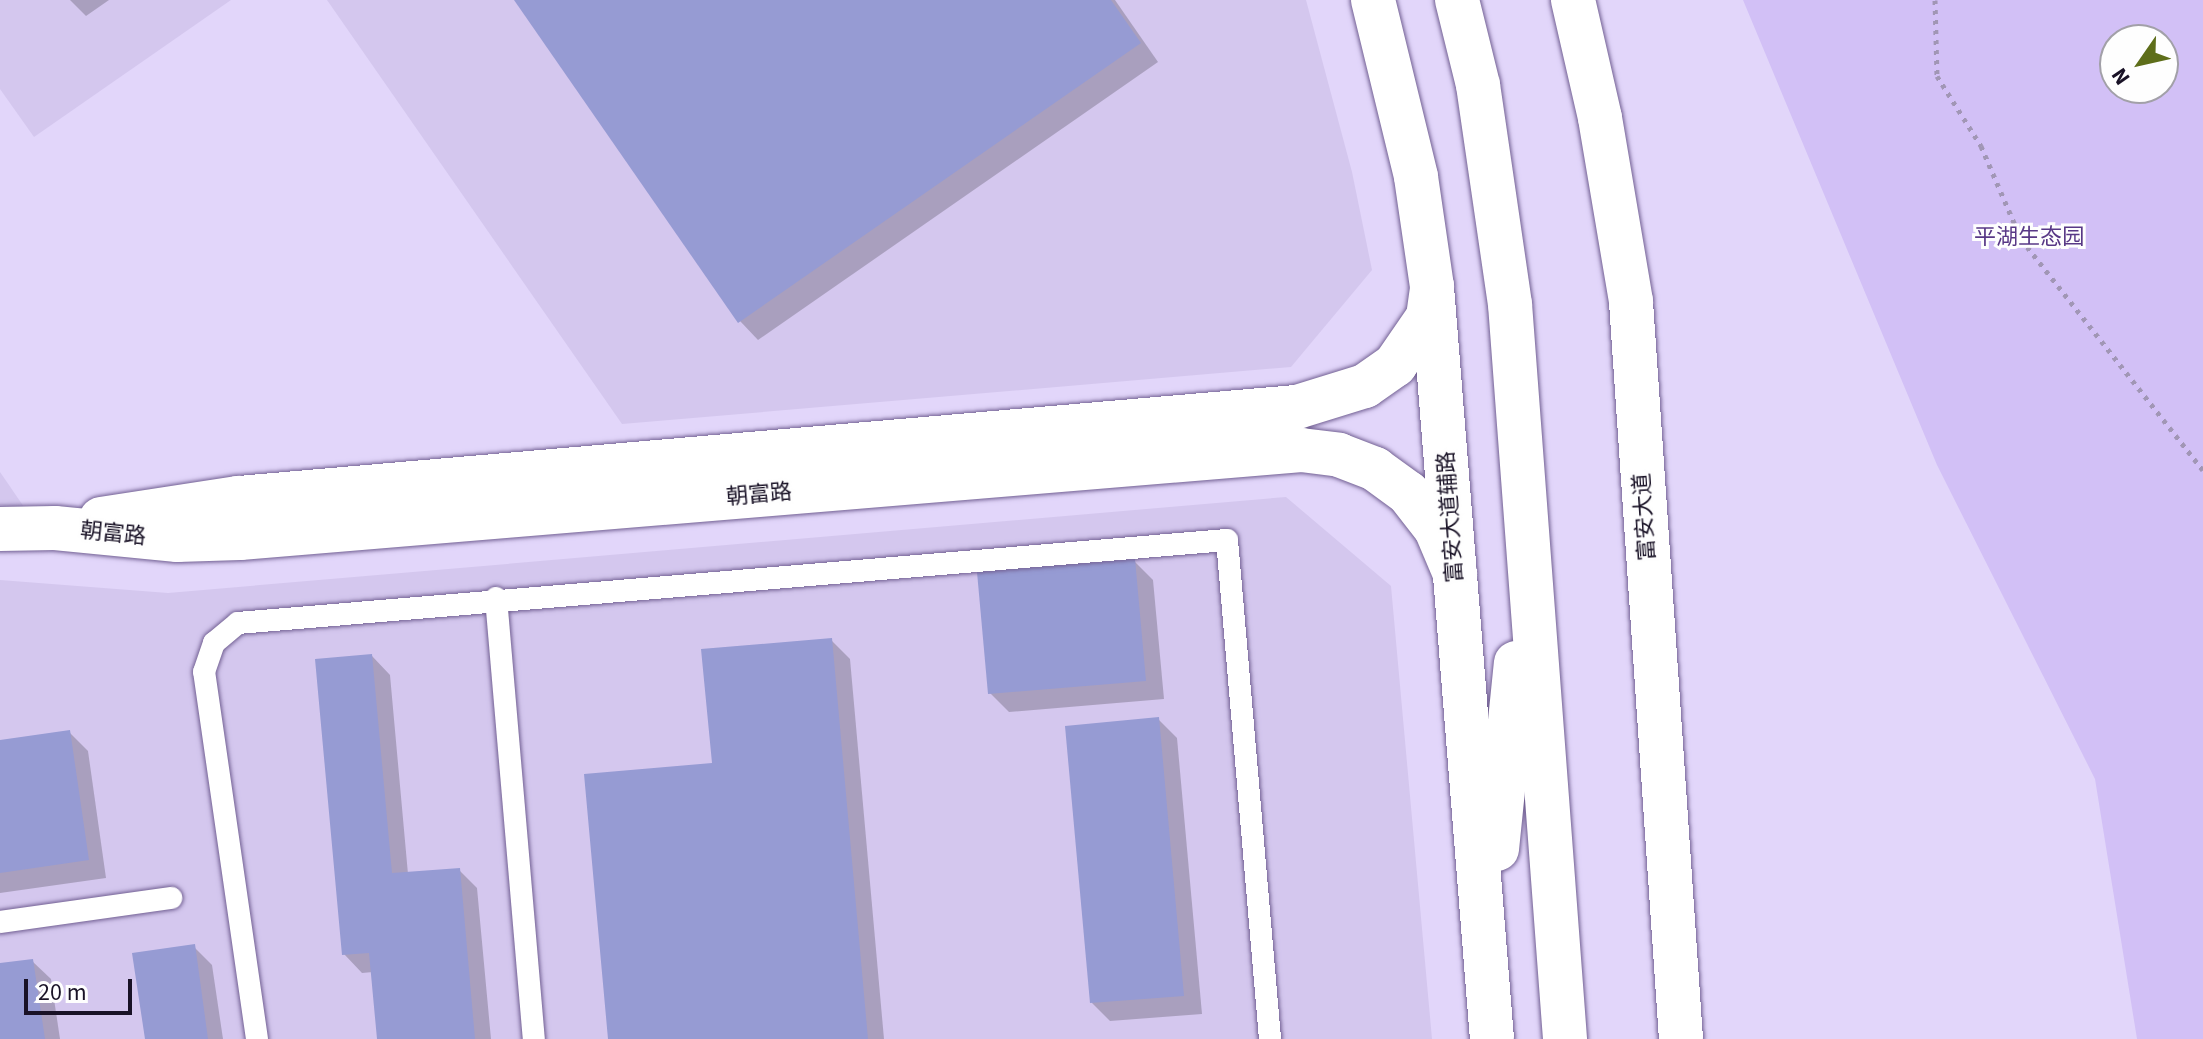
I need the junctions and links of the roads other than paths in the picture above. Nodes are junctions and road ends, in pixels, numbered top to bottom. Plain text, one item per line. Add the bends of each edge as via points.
1 (1373, 0) edge
2 (1457, 0) edge
3 (1573, 0) edge
4 (1432, 287) junction
5 (55, 528) junction
6 (0, 529) edge
7 (1528, 545) junction
8 (1456, 576) junction
9 (496, 598) junction
10 (171, 898) dead end
11 (0, 922) edge
12 (1486, 963) junction
13 (257, 1039) edge
14 (534, 1039) edge
15 (1270, 1039) edge
16 (1492, 1039) edge
17 (1565, 1039) edge
18 (1681, 1039) edge

1 - 4 main road, 富安大道辅路 via 1416,177
2 - 7 main road via 1496,193
3 - 18 main road, 富安大道 via 1600,118 1631,302
4 - 5 main road, 朝富路 via 1428,317 1395,365 1365,386 1297,407 239,498
4 - 8 main road, 富安大道辅路
5 - 6 main road
5 - 8 main road, 朝富路 via 177,540 240,538 1301,450 1351,460 1408,493 1436,529
7 - 12 main road
7 - 17 main road
8 - 12 main road, 富安大道辅路
9 - 13 lane via 253,618 224,631 214,643 204,672
9 - 14 lane
9 - 15 lane via 1227,540
10 - 11 lane
12 - 16 main road, 富安大道辅路

